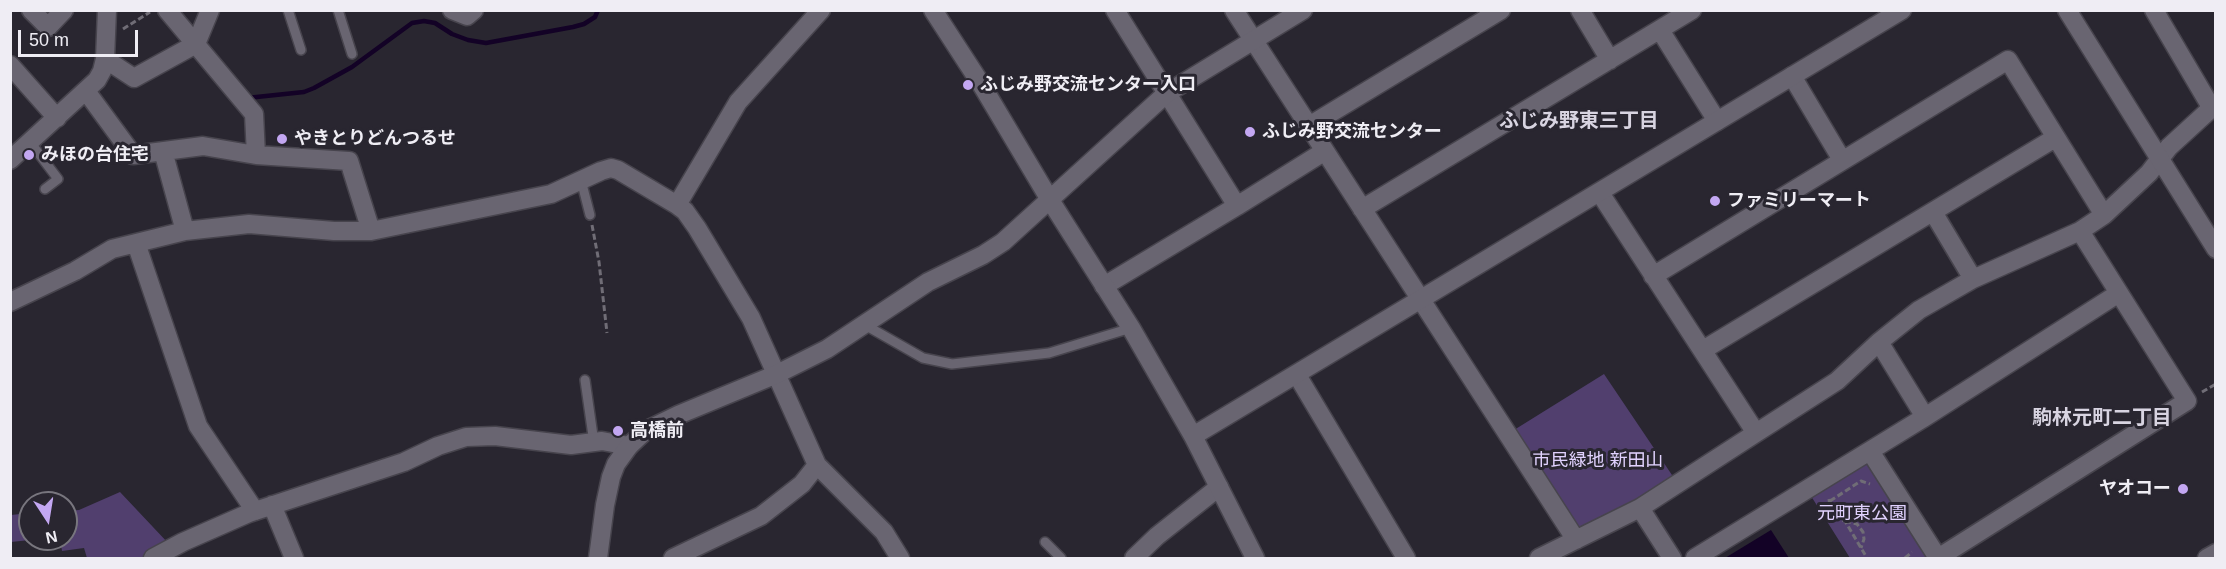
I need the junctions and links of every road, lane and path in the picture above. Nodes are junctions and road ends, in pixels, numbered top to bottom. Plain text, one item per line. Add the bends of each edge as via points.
1 (31, 10) edge
2 (64, 10) edge
3 (107, 10) edge
4 (152, 10) edge
5 (167, 10) edge
6 (288, 10) edge
7 (338, 10) edge
8 (452, 10) edge
9 (474, 10) edge
10 (821, 10) edge
11 (933, 10) edge
12 (1115, 10) edge
13 (1234, 10) edge
14 (1303, 10) edge
15 (1501, 10) edge
16 (1580, 10) edge
17 (1692, 10) edge
18 (1902, 10) edge
19 (2067, 10) edge
20 (2154, 10) edge
21 (214, 11) edge
22 (1660, 30) junction
23 (105, 38) junction
24 (1253, 40) junction
25 (196, 44) junction
26 (301, 50) dead end
27 (352, 54) dead end
28 (105, 59) junction
29 (1610, 60) junction
30 (10, 65) edge
31 (1792, 76) junction
32 (86, 92) junction
33 (1167, 93) junction
34 (2213, 106) edge
35 (57, 118) junction
36 (1718, 121) junction
37 (1309, 126) junction
38 (2055, 138) junction
39 (30, 142) junction
40 (163, 151) junction
41 (1325, 151) junction
42 (256, 155) junction
43 (2160, 159) junction
44 (11, 160) edge
45 (1842, 160) junction
46 (581, 180) junction
47 (45, 189) dead end
48 (1600, 193) junction
49 (1050, 200) junction
50 (677, 205) junction
51 (1237, 206) junction
52 (1362, 209) junction
53 (1933, 212) junction
54 (590, 215) joint
55 (2104, 215) junction
56 (185, 231) junction
57 (371, 231) junction
58 (2080, 231) junction
59 (136, 243) junction
60 (2216, 249) edge
61 (1653, 276) junction
62 (1973, 279) junction
63 (1104, 286) junction
64 (2120, 293) junction
65 (1420, 299) junction
66 (10, 302) edge
67 (865, 325) junction
68 (1131, 328) junction
69 (607, 333) dead end
70 (1879, 342) junction
71 (1703, 350) junction
72 (777, 374) junction
73 (1297, 375) junction
74 (585, 380) dead end
75 (1925, 417) junction
76 (1756, 433) junction
77 (1193, 436) junction
78 (594, 442) junction
79 (629, 446) junction
80 (1870, 451) junction
81 (817, 465) junction
82 (1219, 487) junction
83 (1875, 489) dead end
84 (264, 508) junction
85 (1640, 508) junction
86 (1845, 520) junction
87 (1576, 540) junction
88 (1045, 542) dead end
89 (1861, 548) junction
90 (2216, 553) edge
91 (1917, 557) edge
92 (153, 558) edge
93 (294, 558) edge
94 (598, 558) edge
95 (673, 558) edge
96 (900, 558) edge
97 (1061, 558) edge
98 (1134, 558) edge
99 (1255, 558) edge
100 (1406, 558) edge
101 (1539, 558) edge
102 (1672, 558) edge
103 (1695, 558) edge
104 (1867, 558) edge
105 (1905, 558) edge
106 (1938, 558) edge
107 (2207, 558) edge

1 - 2 street via 50,27
3 - 23 street
4 - 23 path
5 - 25 street
6 - 26 lane
7 - 27 lane
8 - 9 street via 467,16
10 - 50 street via 738,102
11 - 49 street
12 - 33 street
13 - 24 street
14 - 24 street
15 - 37 street
16 - 29 street
17 - 22 street
18 - 31 street
19 - 43 street
20 - 34 street
21 - 25 street
22 - 29 street
22 - 36 street
23 - 28 street
24 - 33 street
24 - 37 street
25 - 28 street via 134,78
25 - 42 street via 254,114
28 - 32 street via 97,80
29 - 52 street
30 - 35 street
31 - 36 street
31 - 45 street
32 - 35 street
32 - 40 street via 133,155
33 - 49 street
33 - 51 street
34 - 43 street
35 - 39 street
36 - 48 street
37 - 41 street
38 - 45 street via 2008,60
38 - 53 street
38 - 55 street
39 - 44 street
39 - 47 lane via 58,179
40 - 42 street via 203,146
40 - 56 street
41 - 51 street
41 - 52 street
42 - 57 street via 349,161
43 - 55 street
43 - 60 street
45 - 61 street
46 - 50 street via 611,168
46 - 54 lane
46 - 57 street via 551,194
48 - 61 street
48 - 65 street
49 - 63 street
49 - 67 street via 1003,242 928,282
50 - 72 street via 698,228 735,289
51 - 63 street
52 - 65 street
53 - 62 street
53 - 71 street
54 - 69 path
55 - 58 street
56 - 57 street via 249,224
56 - 59 street
58 - 62 street
58 - 64 street
59 - 66 street via 112,249
59 - 84 street via 198,426
61 - 71 street
62 - 70 street via 1919,310
63 - 68 street
64 - 75 street
64 - 106 street via 2187,401
65 - 73 street
65 - 87 street
67 - 68 lane via 923,358 951,364 1049,353
67 - 72 street
68 - 77 street
70 - 75 street
70 - 76 street via 1837,381
71 - 76 street
72 - 79 street via 654,426
72 - 81 street
73 - 77 street
73 - 100 street
74 - 78 lane
75 - 80 street
76 - 85 street
77 - 82 street
78 - 79 street
78 - 84 street via 571,445 495,436 466,437 404,462
79 - 94 street via 616,464 608,489
80 - 103 street
80 - 106 street
81 - 95 street via 802,484 761,516
81 - 96 street via 884,532
82 - 98 street
82 - 99 street
83 - 86 path via 1861,481 1830,501 1838,519
84 - 92 street
84 - 93 street
85 - 87 street
85 - 102 street
86 - 89 path
86 - 89 path via 1857,524 1863,532
87 - 101 street
88 - 97 lane
89 - 104 path
90 - 107 street
91 - 105 path via 1912,550

